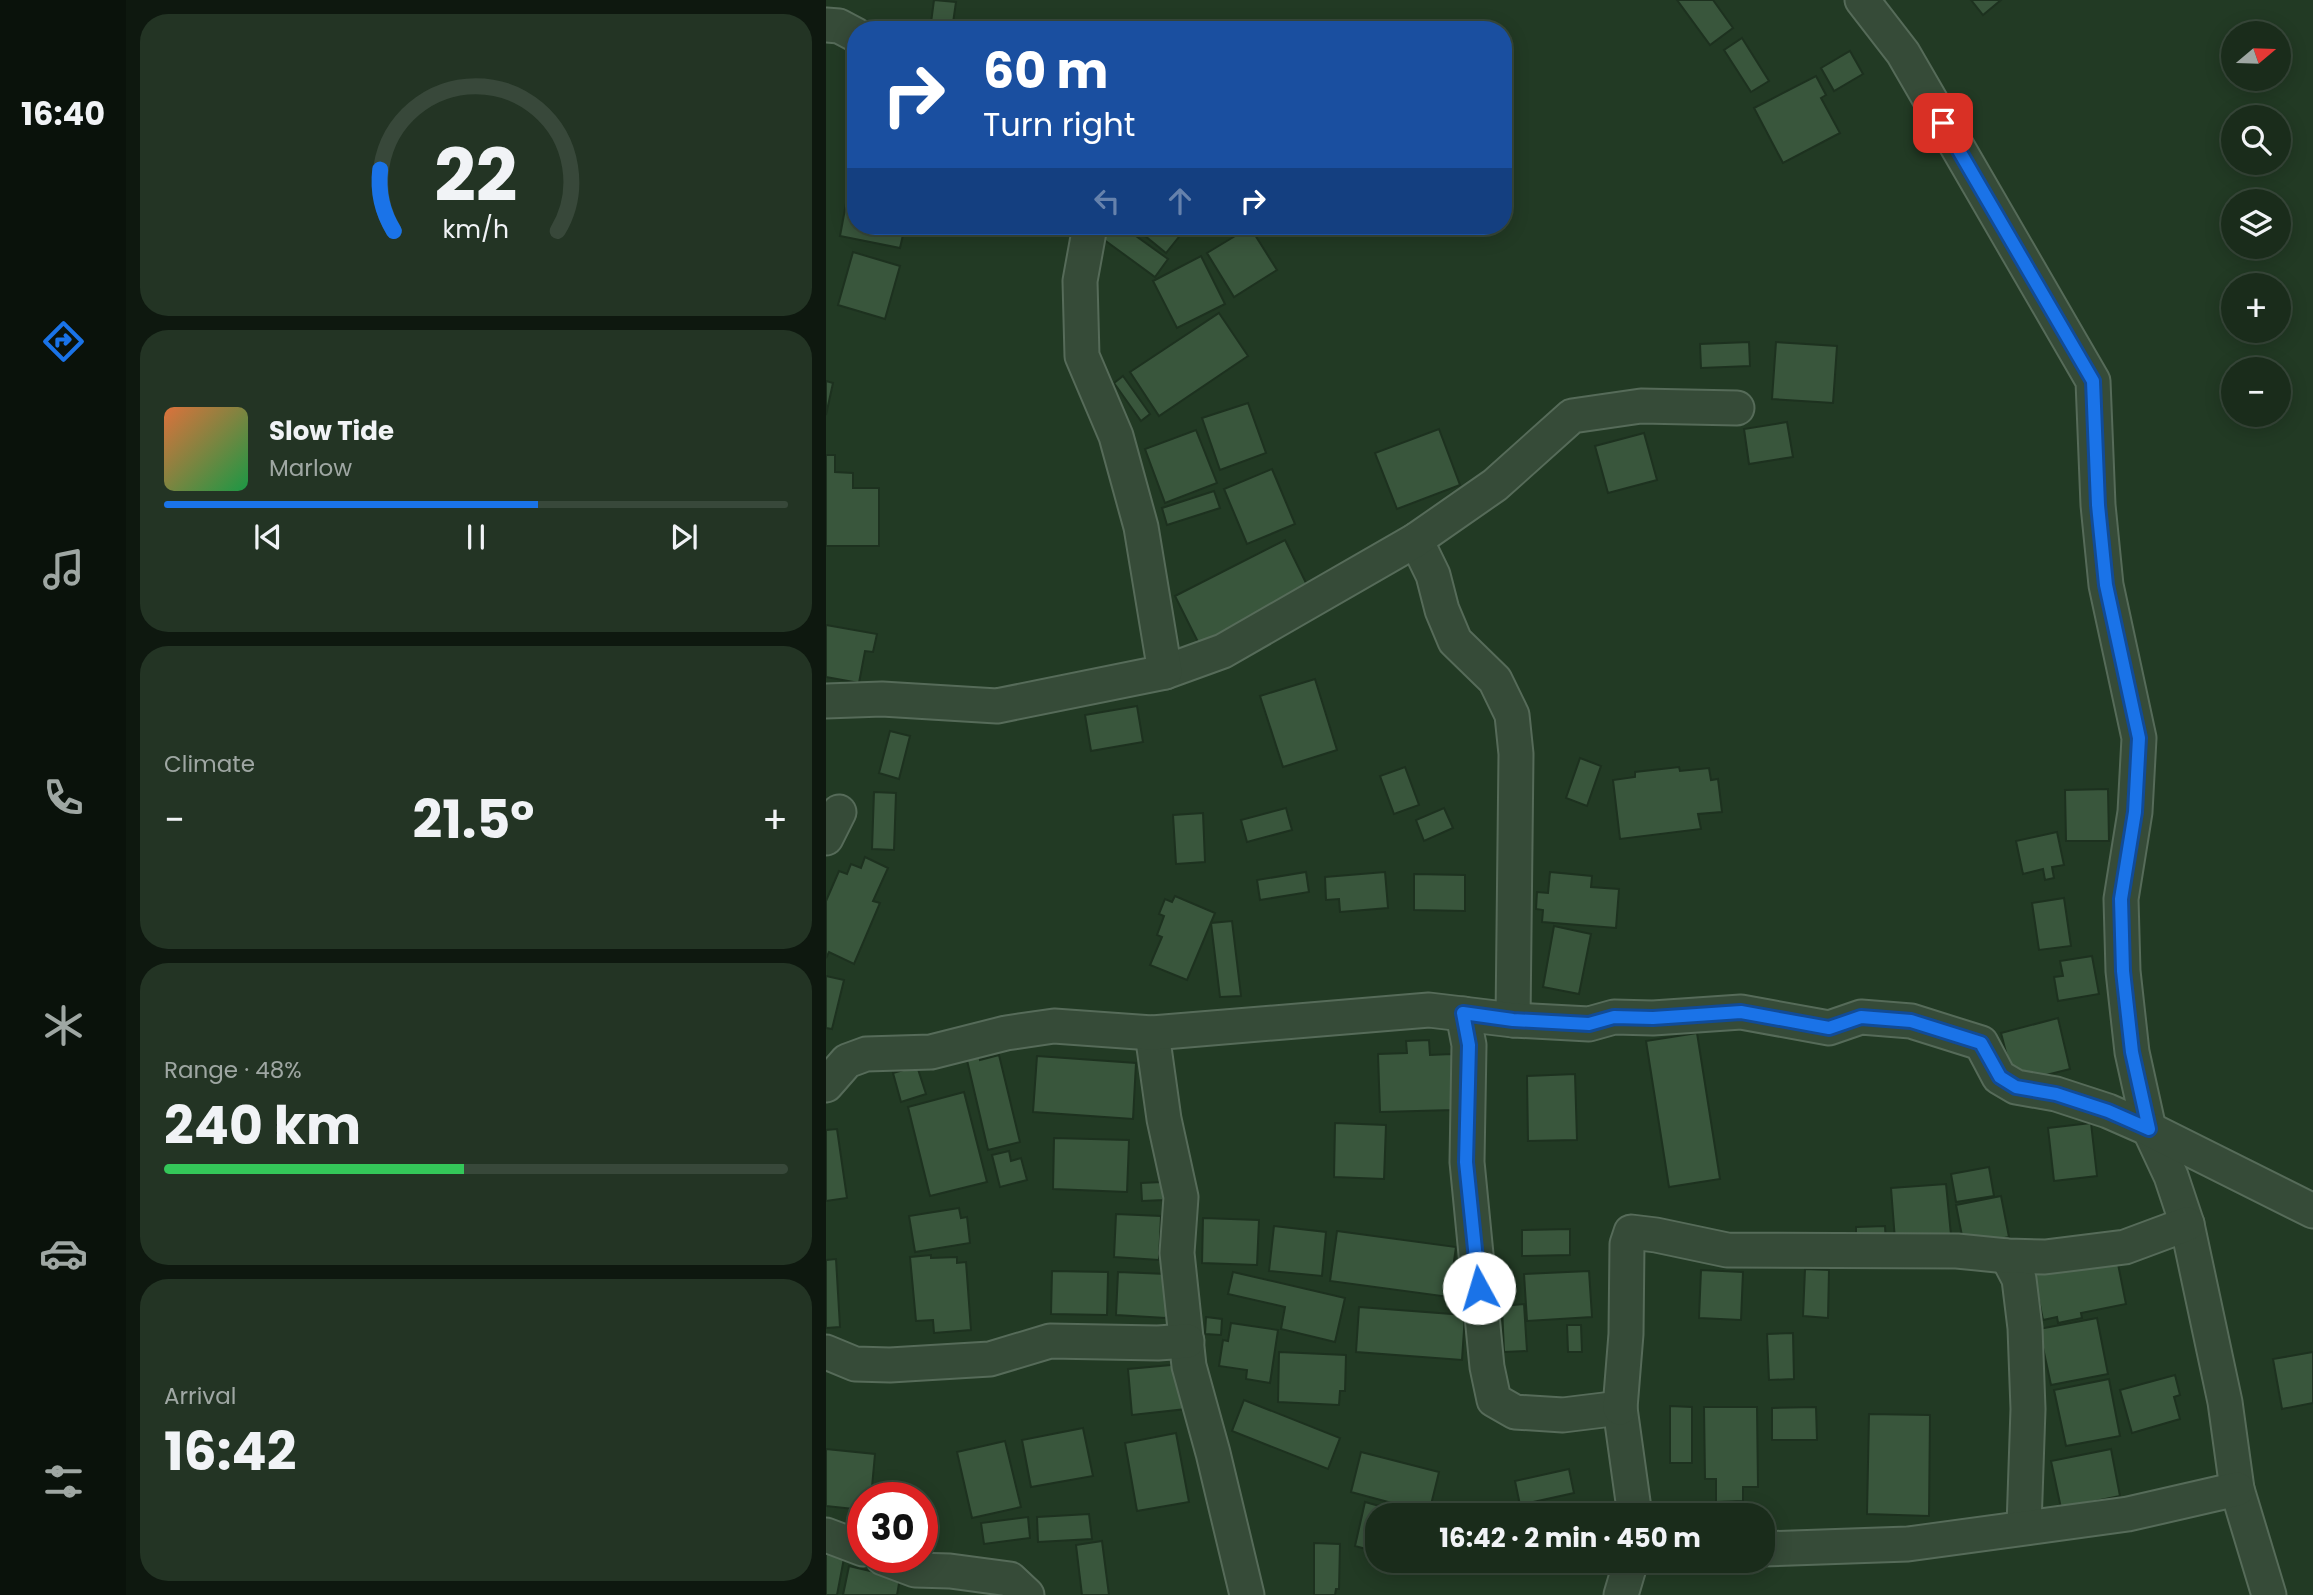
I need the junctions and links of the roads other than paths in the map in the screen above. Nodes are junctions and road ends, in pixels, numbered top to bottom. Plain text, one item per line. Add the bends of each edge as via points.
1 (1863, 0) edge
2 (826, 25) edge
3 (847, 30) edge
4 (1088, 235) edge
5 (1737, 408) dead end
6 (1416, 540) junction
7 (1165, 672) junction
8 (826, 701) edge
9 (1463, 1013) junction
10 (1513, 1020) junction
11 (1152, 1033) junction
12 (826, 1085) edge
13 (2149, 1129) junction
14 (2313, 1210) edge
15 (2187, 1224) junction
16 (2007, 1256) junction
17 (1187, 1341) junction
18 (826, 1352) edge
19 (1620, 1408) junction
20 (2237, 1489) junction
21 (1633, 1503) edge
22 (2024, 1526) junction
23 (826, 1535) edge
24 (847, 1543) edge
25 (1775, 1549) edge
26 (938, 1571) edge
27 (1628, 1573) edge
28 (1027, 1595) edge
29 (1247, 1595) edge
30 (1621, 1595) edge
31 (2269, 1595) edge

1 - 13 street via 1902,53 2093,381 2106,585 2139,738 2135,812 2121,899 2132,1052
2 - 3 street
4 - 7 street via 1080,281 1082,356 1116,436 1141,527
5 - 6 street via 1641,406 1572,416 1494,485
6 - 7 street via 1223,650
6 - 10 street via 1455,641 1495,680 1512,715 1516,754
7 - 8 street via 998,706 882,699
9 - 10 street
9 - 11 street via 1429,1010
9 - 19 street via 1469,1045 1466,1162 1494,1400 1527,1413 1563,1415
10 - 13 street via 1589,1024 1614,1017 1741,1012 1829,1028 1861,1017 1911,1021 1981,1043 2000,1077 2016,1087 2056,1094
11 - 12 street via 1054,1026 932,1052 866,1054 847,1061
11 - 17 street via 1181,1197 1177,1253
13 - 14 street
13 - 15 street
15 - 16 street via 2125,1247 2045,1257
15 - 20 street via 2225,1402
16 - 19 street via 1957,1251 1727,1250 1631,1232
16 - 22 street via 2019,1279 2025,1328
17 - 18 street via 1050,1341 990,1359 890,1365 855,1364
17 - 29 street via 1189,1366
19 - 21 street
20 - 22 street via 2128,1514
20 - 31 street
22 - 25 street via 1908,1544
23 - 24 street
26 - 28 street via 1010,1579
27 - 30 street

